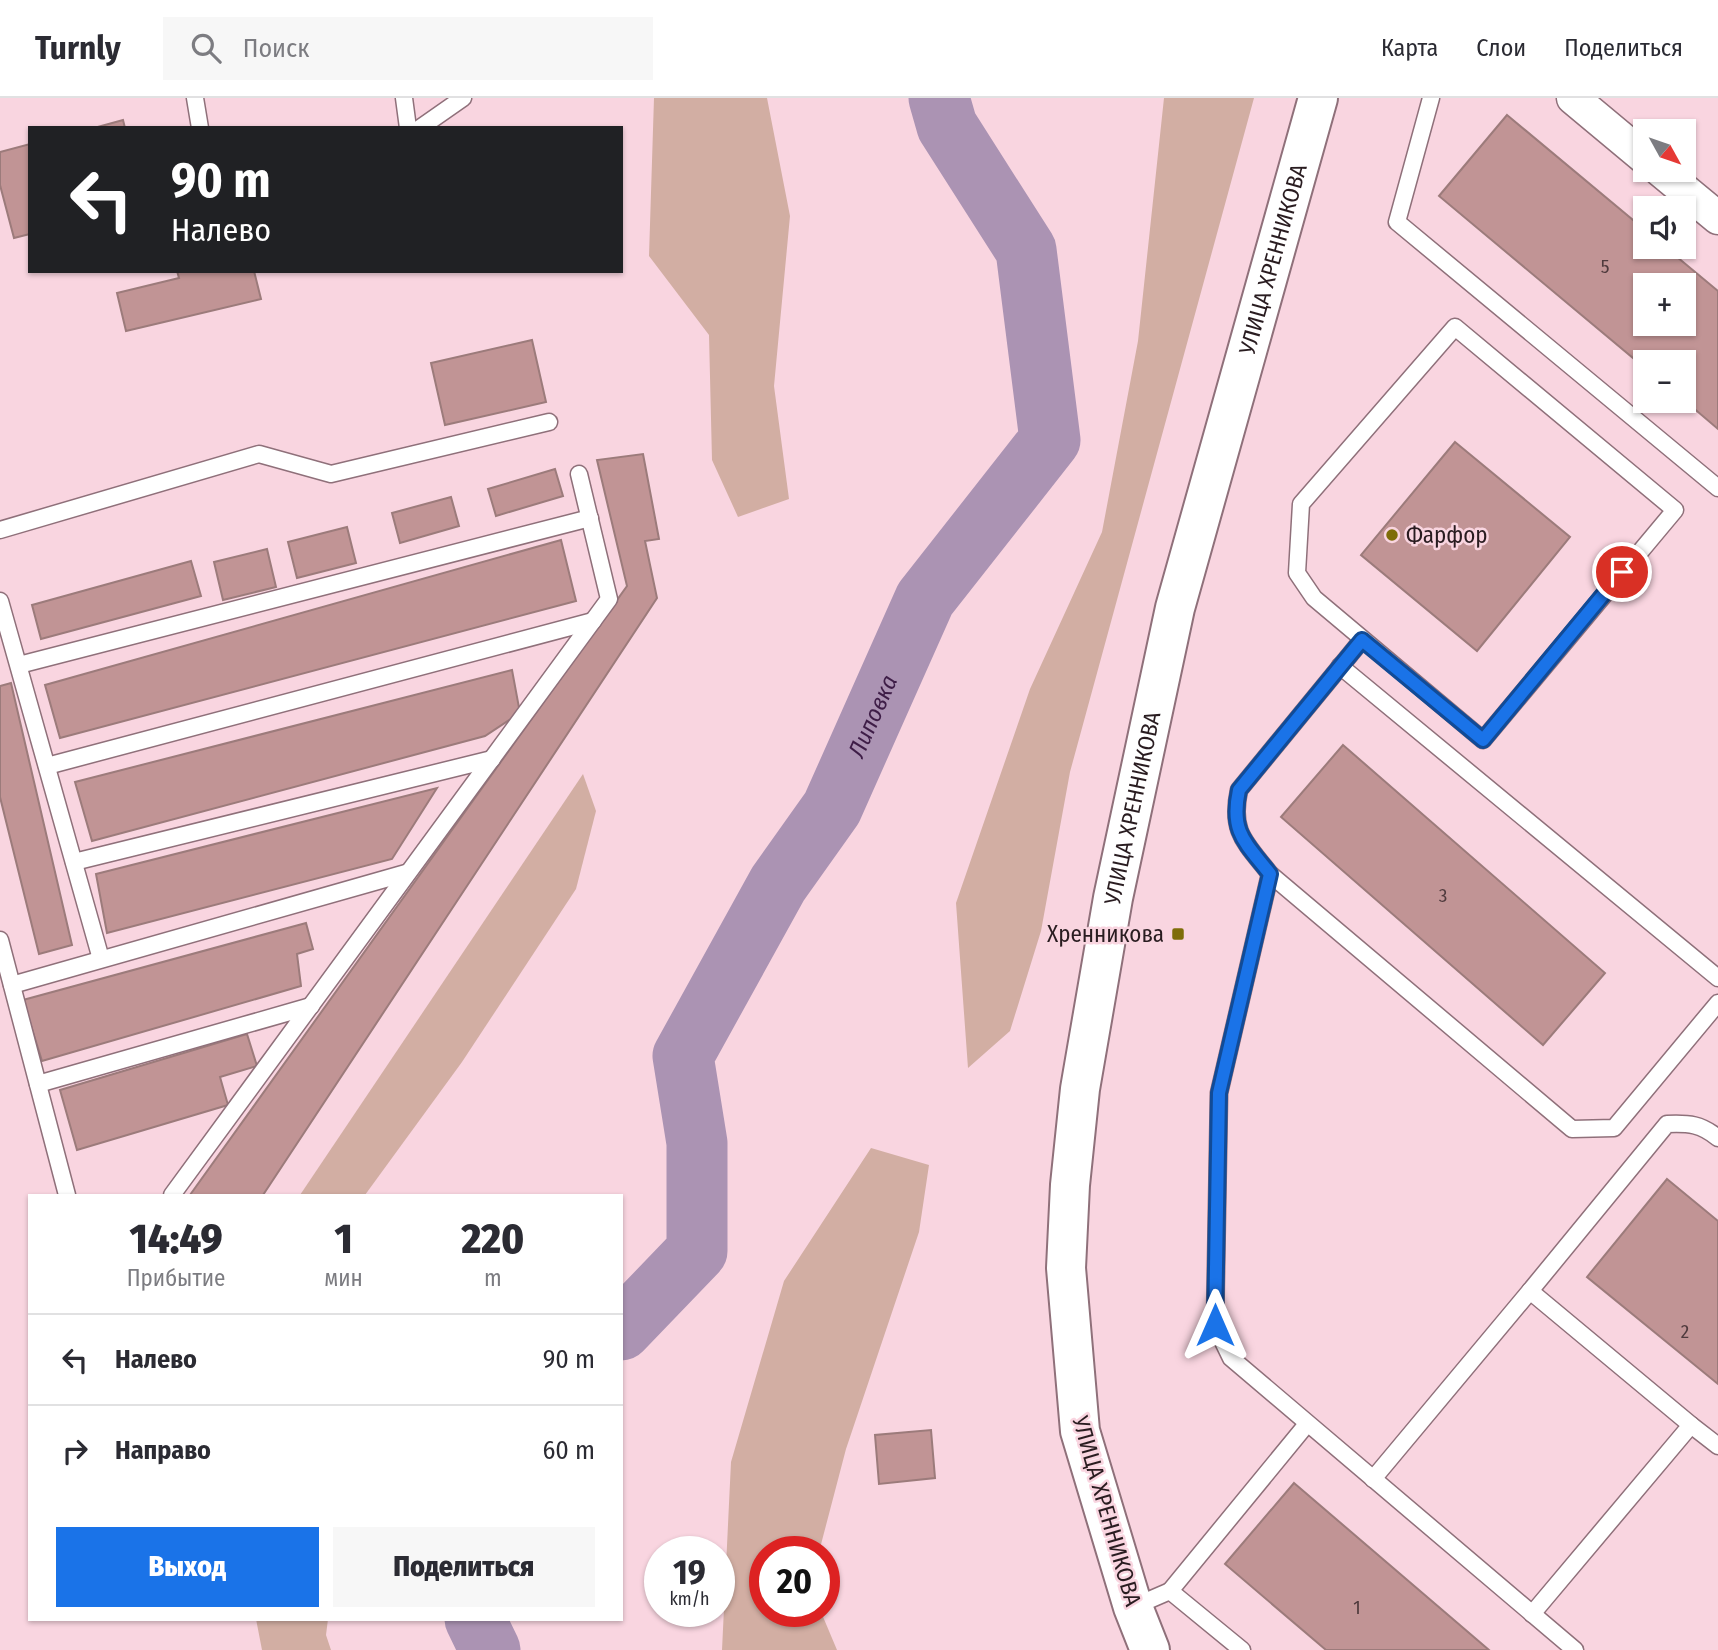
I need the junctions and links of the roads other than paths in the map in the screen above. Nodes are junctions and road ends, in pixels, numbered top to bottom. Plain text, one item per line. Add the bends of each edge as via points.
1 (195, 98) edge
2 (404, 98) edge
3 (463, 98) edge
4 (1318, 98) edge
5 (1431, 98) edge
6 (1573, 98) edge
7 (200, 126) edge
8 (408, 126) edge
9 (423, 126) edge
10 (1633, 148) edge
11 (1674, 182) edge
12 (1718, 218) edge
13 (549, 422) dead end
14 (579, 474) dead end
15 (1718, 488) edge
16 (590, 518) junction
17 (0, 530) edge
18 (0, 601) edge
19 (593, 621) junction
20 (1362, 640) junction
21 (19, 665) junction
22 (1340, 666) junction
23 (492, 758) junction
24 (47, 766) junction
25 (74, 862) junction
26 (406, 873) junction
27 (1270, 874) junction
28 (0, 940) edge
29 (102, 959) junction
30 (1718, 978) edge
31 (12, 985) junction
32 (1718, 1003) edge
33 (311, 1006) junction
34 (38, 1084) junction
35 (1718, 1138) edge
36 (67, 1194) edge
37 (173, 1194) edge
38 (1530, 1291) junction
39 (1307, 1424) junction
40 (1691, 1424) junction
41 (1718, 1446) edge
42 (1373, 1479) junction
43 (1170, 1591) junction
44 (1133, 1607) junction
45 (1532, 1614) junction
46 (1150, 1650) edge
47 (1242, 1650) edge
48 (1575, 1650) edge

1 - 7 lane
2 - 8 lane
3 - 9 lane
4 - 44 street, УЛИЦА ХРЕННИКОВА via 1175,608 1113,898 1080,1088 1066,1268 1072,1357 1080,1431
5 - 15 lane via 1397,222
6 - 10 street
11 - 12 street
13 - 17 lane via 331,474 259,454
14 - 16 lane
16 - 19 lane via 609,599
16 - 21 lane
18 - 21 lane
19 - 23 lane
19 - 24 lane
20 - 20 lane via 1314,598 1297,573 1301,503 1455,327 1675,509 1483,740
20 - 22 lane
21 - 24 lane
22 - 27 lane via 1239,790 1233,815 1239,835
22 - 30 lane
23 - 25 lane
23 - 26 lane
24 - 25 lane
25 - 29 lane
26 - 29 lane
26 - 33 lane
27 - 32 lane via 1572,1129 1614,1128
27 - 39 lane via 1219,1093 1215,1325 1231,1358
28 - 31 lane
29 - 31 lane
31 - 34 lane
33 - 34 lane
33 - 37 lane
34 - 36 lane
35 - 38 lane via 1690,1122 1667,1124
38 - 40 lane
38 - 42 lane
39 - 42 lane
39 - 43 lane
40 - 41 lane
40 - 45 lane
42 - 45 lane
43 - 44 lane
43 - 47 lane
44 - 46 street, УЛИЦА ХРЕННИКОВА
45 - 48 lane

